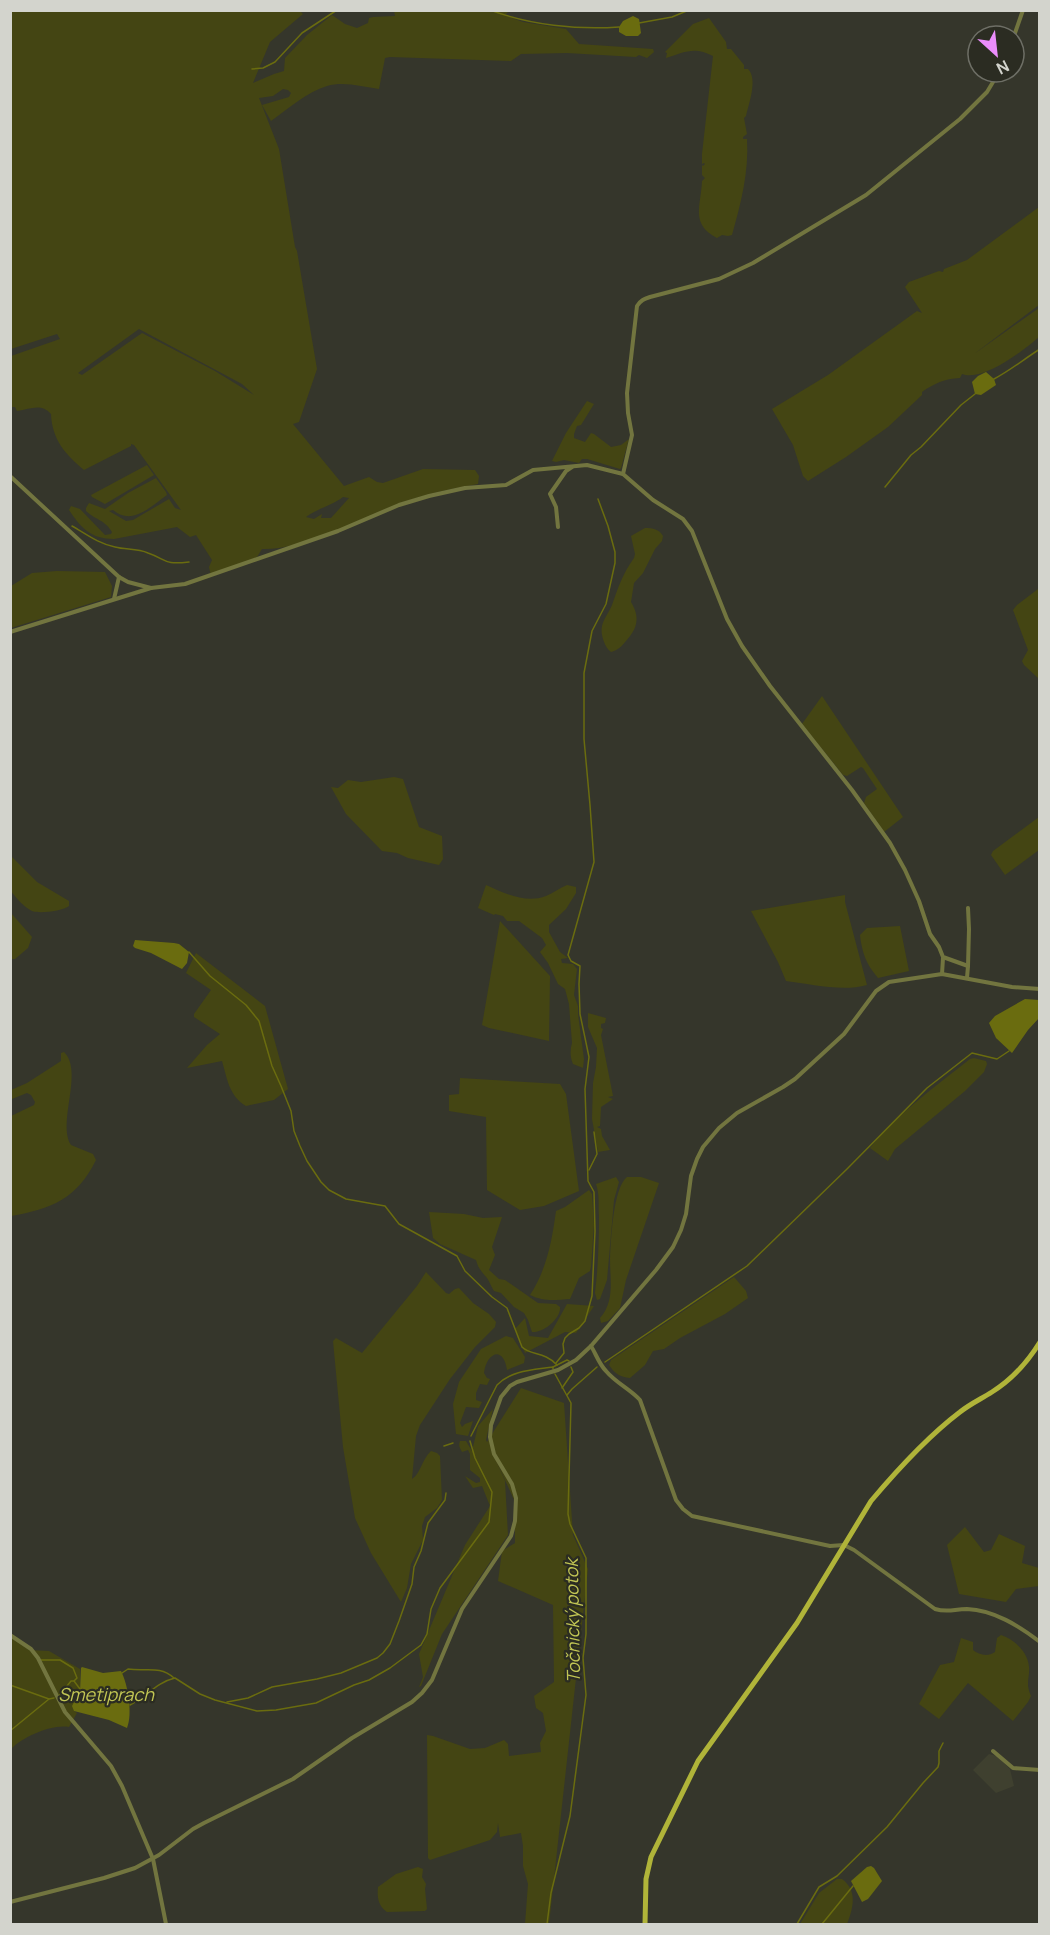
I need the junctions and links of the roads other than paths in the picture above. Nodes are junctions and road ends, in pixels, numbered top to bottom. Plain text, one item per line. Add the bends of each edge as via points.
1 (992, 84) edge
2 (572, 466) junction
3 (623, 474) junction
4 (10, 476) edge
5 (558, 527) dead end
6 (119, 576) junction
7 (151, 588) junction
8 (114, 599) junction
9 (10, 632) edge
10 (968, 908) dead end
11 (943, 957) junction
12 (968, 966) junction
13 (942, 974) junction
14 (967, 978) junction
15 (1040, 989) edge
16 (1040, 1342) edge
17 (591, 1346) junction
18 (844, 1545) junction
19 (10, 1635) edge
20 (1040, 1642) edge
21 (993, 1751) dead end
22 (1040, 1770) edge
23 (153, 1859) junction
24 (10, 1902) edge
25 (166, 1924) edge
26 (645, 1924) edge

1 - 3 street via 960,119 866,195 728,275 639,303 627,393 632,440
2 - 3 street via 587,465
2 - 5 street via 550,494
2 - 7 street via 533,470 498,487 465,488 429,496 185,584
3 - 11 street via 683,519 692,531 742,646 890,843
4 - 6 street
6 - 7 street
6 - 8 street
7 - 8 street
8 - 9 street
10 - 12 street
11 - 12 street
11 - 13 street
12 - 14 street
13 - 14 street
13 - 17 street via 883,985 844,1034 795,1079 719,1128 703,1147 693,1169 686,1214 673,1247
14 - 15 street
16 - 18 main road via 1016,1375 963,1410 925,1443 872,1501
17 - 18 street via 608,1374 640,1401 676,1500 683,1509 692,1516 830,1546
17 - 23 street via 576,1360 550,1373 517,1382 501,1396 490,1431 491,1446 512,1484 515,1521 511,1536 462,1609 432,1680 422,1693 293,1779 193,1829
18 - 20 street via 934,1609 968,1609 990,1614 1008,1620
18 - 26 main road via 797,1623 698,1761 651,1857 646,1879
19 - 23 street via 38,1658 62,1707 116,1774
21 - 22 street via 1012,1768
23 - 24 street via 120,1873
23 - 25 street

